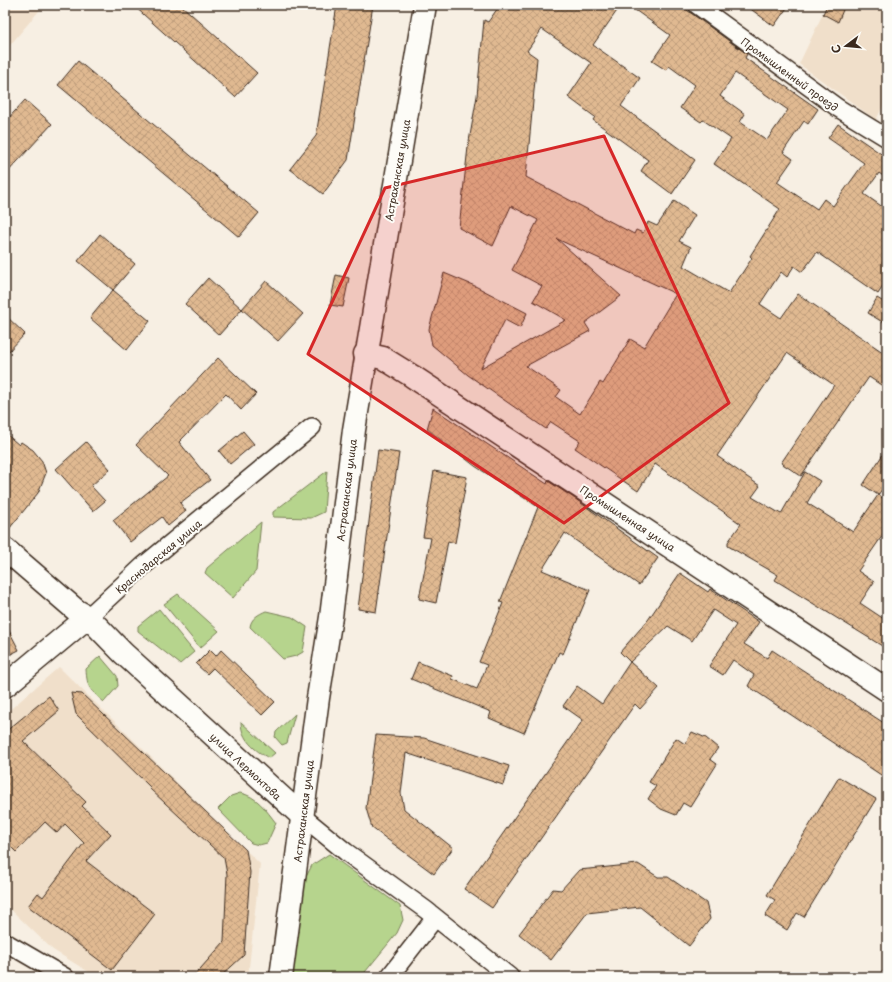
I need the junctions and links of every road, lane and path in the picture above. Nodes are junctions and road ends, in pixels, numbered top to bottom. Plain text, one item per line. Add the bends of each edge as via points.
1 (425, 5) edge
2 (697, 5) edge
3 (887, 138) edge
4 (365, 354) junction
5 (312, 427) dead end
6 (5, 549) edge
7 (88, 616) junction
8 (5, 686) edge
9 (887, 690) edge
10 (302, 816) junction
11 (436, 918) junction
12 (5, 942) edge
13 (65, 977) edge
14 (282, 977) edge
15 (389, 977) edge
16 (510, 977) edge

1 - 4 street, Астраханская улица
2 - 3 street, Промышленный проезд via 838,108
4 - 9 street, Промышленная улица via 383,358 412,376
4 - 10 street, Астраханская улица
5 - 7 street, Краснодарская улица via 143,566
6 - 7 street, улица Лермонтова via 77,612
7 - 8 street, Краснодарская улица
7 - 10 street, улица Лермонтова via 123,653
10 - 11 street, улица Лермонтова
10 - 14 street, Астраханская улица
11 - 15 street
11 - 16 street, улица Лермонтова
12 - 13 street

